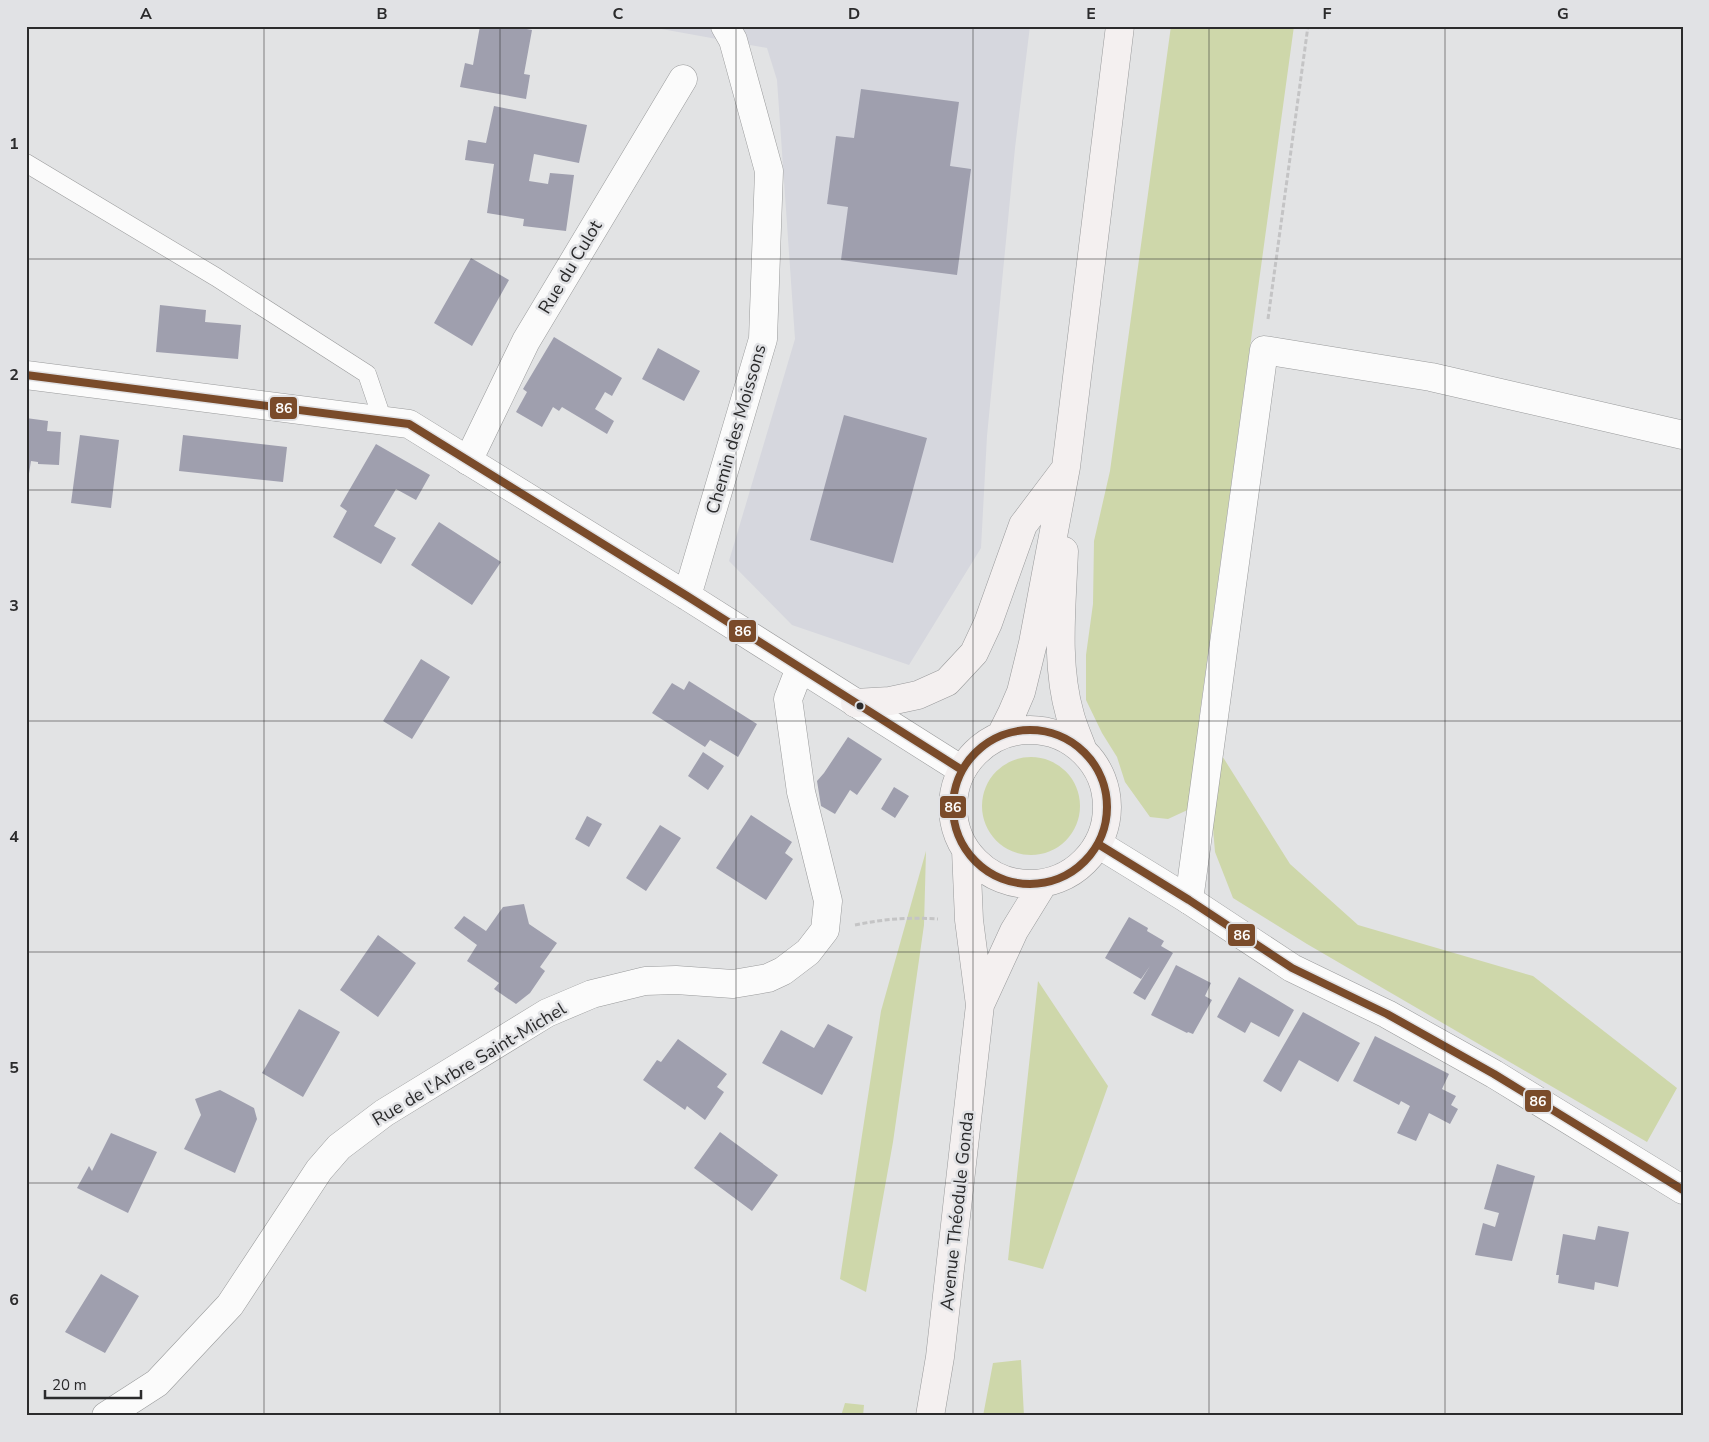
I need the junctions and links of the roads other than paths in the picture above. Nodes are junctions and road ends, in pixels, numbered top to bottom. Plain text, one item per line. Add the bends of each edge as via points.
1 (725, 26) edge
2 (1120, 26) edge
3 (683, 79) dead end
4 (26, 163) edge
5 (26, 375) edge
6 (383, 421) junction
7 (1683, 435) edge
8 (468, 461) junction
9 (1066, 467) junction
10 (687, 596) junction
11 (800, 668) junction
12 (856, 703) junction
13 (1001, 735) junction
14 (1084, 751) junction
15 (962, 770) junction
16 (1098, 844) junction
17 (966, 850) junction
18 (1044, 884) junction
19 (1189, 900) junction
20 (980, 1005) junction
21 (1683, 1190) edge
22 (106, 1416) edge
23 (930, 1416) edge

1 - 10 street, Chemin des Moissons via 733,40 769,171 763,339
2 - 9 main road
3 - 8 street, Rue du Culot via 526,341
4 - 6 lane via 216,277 367,374
5 - 6 street
6 - 8 street via 409,424
7 - 19 street via 1431,378 1264,350
8 - 10 street
9 - 12 main road via 1023,525 974,653 947,682 925,692 890,701
9 - 13 main road via 1033,643 1021,692
9 - 14 main road via 1061,647 1064,689 1070,716
10 - 11 street
11 - 12 street
11 - 22 street, Rue de l'Arbre Saint-Michel via 788,699 801,792 828,901 825,930 808,952 768,978 733,984 645,981 592,994 547,1013 384,1113 339,1146 319,1170 230,1305 157,1383
12 - 15 street
13 - 14 main road via 1023,730 1044,731 1065,738
13 - 15 main road via 972,755
14 - 16 main road via 1098,771 1107,794 1106,820
15 - 17 main road via 954,790 953,811 956,831
16 - 18 main road via 1084,862 1066,876
16 - 19 street
17 - 18 main road via 977,864 1008,881
17 - 20 main road, Avenue Théodule Gonda via 969,920
18 - 20 main road, Avenue Théodule Gonda via 1014,931
19 - 21 street via 1292,968 1387,1014 1494,1074
20 - 23 main road, Avenue Théodule Gonda via 940,1357

